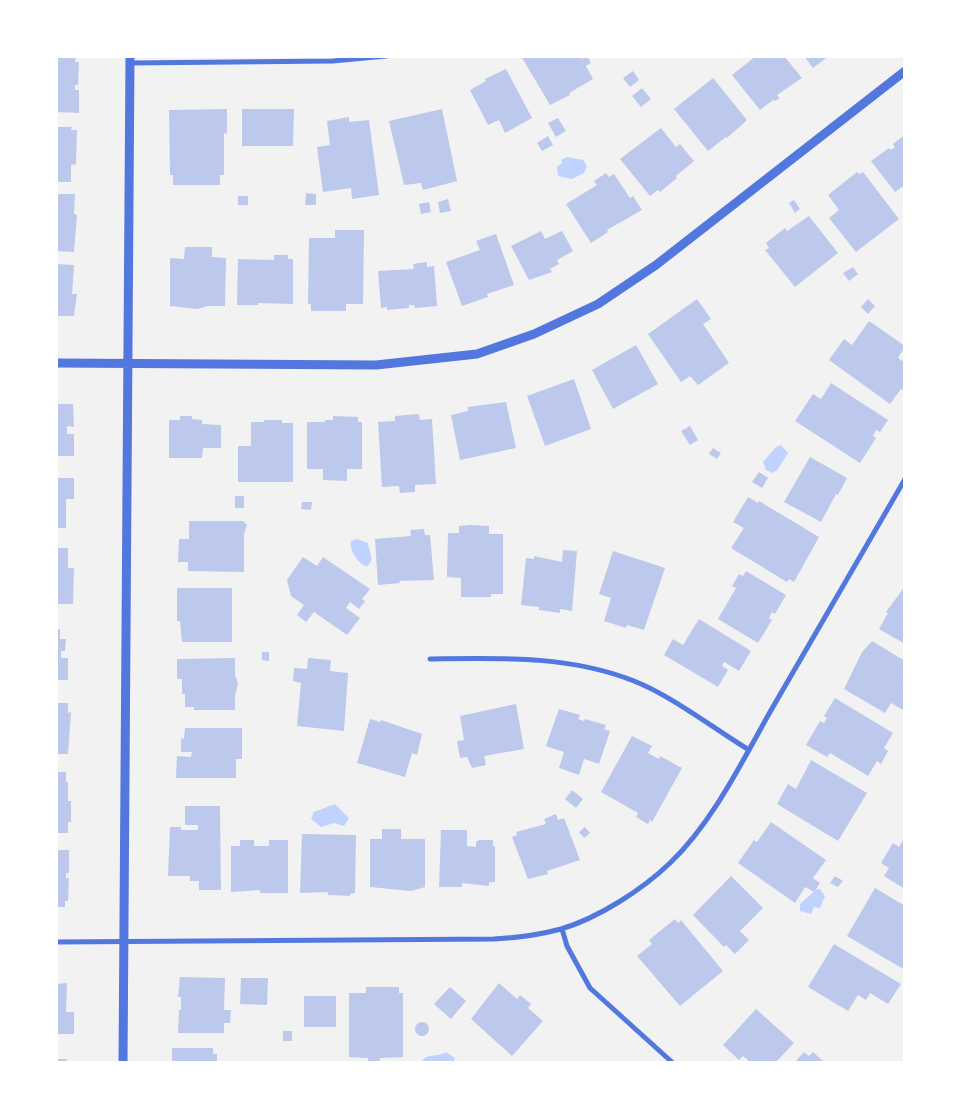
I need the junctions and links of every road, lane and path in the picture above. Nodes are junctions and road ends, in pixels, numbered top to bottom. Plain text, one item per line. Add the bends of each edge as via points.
1 (386, 56) edge
2 (130, 60) edge
3 (905, 71) edge
4 (128, 363) junction
5 (56, 364) edge
6 (905, 479) edge
7 (430, 659) dead end
8 (749, 750) junction
9 (562, 929) junction
10 (122, 941) junction
11 (56, 942) edge
12 (123, 1063) edge
13 (673, 1063) edge

1 - 2 street via 333,61
2 - 4 street
3 - 4 street via 656,265 598,304 534,334 477,354 376,365
4 - 5 street
4 - 10 street
6 - 8 street
7 - 8 street via 506,658 597,669 635,682
8 - 9 street via 702,824 671,862 640,888
9 - 10 street via 494,939
9 - 13 street via 590,988
10 - 11 street
10 - 12 street

